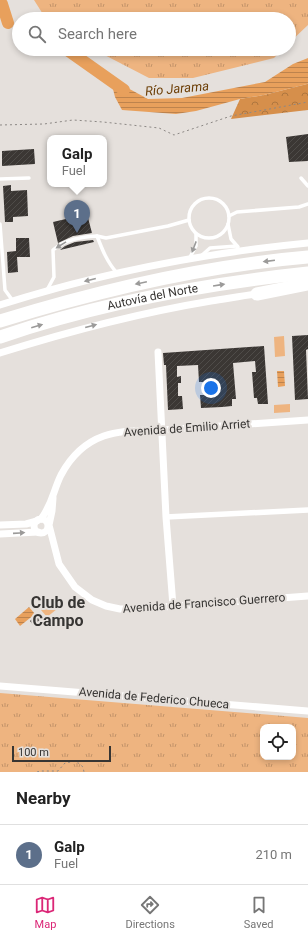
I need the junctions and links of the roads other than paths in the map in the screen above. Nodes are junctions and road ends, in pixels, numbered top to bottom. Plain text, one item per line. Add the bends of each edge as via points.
1 (29, 178) dead end
2 (301, 178) dead end
3 (0, 179) edge
4 (308, 186) edge
5 (308, 204) edge
6 (229, 216) junction
7 (189, 220) junction
8 (0, 224) edge
9 (228, 224) junction
10 (196, 234) junction
11 (97, 236) junction
12 (308, 243) edge
13 (239, 248) junction
14 (308, 257) edge
15 (188, 259) junction
16 (308, 273) edge
17 (118, 274) junction
18 (2, 284) edge
19 (308, 284) edge
20 (308, 290) edge
21 (46, 292) junction
22 (257, 294) junction
23 (13, 301) junction
24 (0, 306) edge
25 (0, 321) edge
26 (0, 337) edge
27 (158, 352) dead end
28 (0, 353) edge
29 (308, 420) edge
30 (163, 430) junction
31 (53, 498) junction
32 (308, 510) edge
33 (166, 517) junction
34 (39, 520) junction
35 (0, 525) edge
36 (48, 525) junction
37 (39, 533) junction
38 (0, 534) edge
39 (55, 550) junction
40 (308, 596) edge
41 (173, 606) junction
42 (0, 686) edge
43 (308, 711) edge

1 - 3 lane
2 - 4 lane
5 - 6 lane via 238,212
6 - 7 lane via 228,208 222,202 215,198 207,198 193,205
6 - 9 lane
7 - 10 lane
7 - 11 lane via 106,238
8 - 18 lane
9 - 10 lane via 219,236 203,238
9 - 13 lane via 231,239
10 -> 15 lane via 196,246
11 - 17 lane via 110,265
11 -> 21 lane via 67,241 53,250 54,277
12 - 13 street
13 - 15 street
14 -> 25 highway, Autovía del Norte via 234,266 130,286
15 - 17 street
26 -> 16 highway, Autovía del Norte via 80,314 187,289
17 -> 21 street
18 - 23 lane
19 - 22 highway
20 - 22 street
21 - 23 street
28 -> 22 street via 124,318
23 - 24 street
27 - 30 street
29 - 30 street, Avenida de Emilio Arriet
30 - 31 street, Avenida de Emilio Arriet via 140,429 95,438 81,448 69,462 60,476
30 - 33 street
31 - 34 street, Avenida de Emilio Arriet
31 - 36 street
32 - 33 street
33 - 41 street
34 - 35 street via 26,524
34 - 36 street via 46,521
34 - 37 street via 34,526
36 - 37 street via 46,532
36 - 39 street
38 -> 37 street
37 - 39 street, Avenida de Francisco Guerrero
39 - 41 street, Avenida de Francisco Guerrero via 59,564 75,587 92,600 120,609
40 - 41 street, Avenida de Francisco Guerrero
42 - 43 street, Avenida de Federico Chueca

